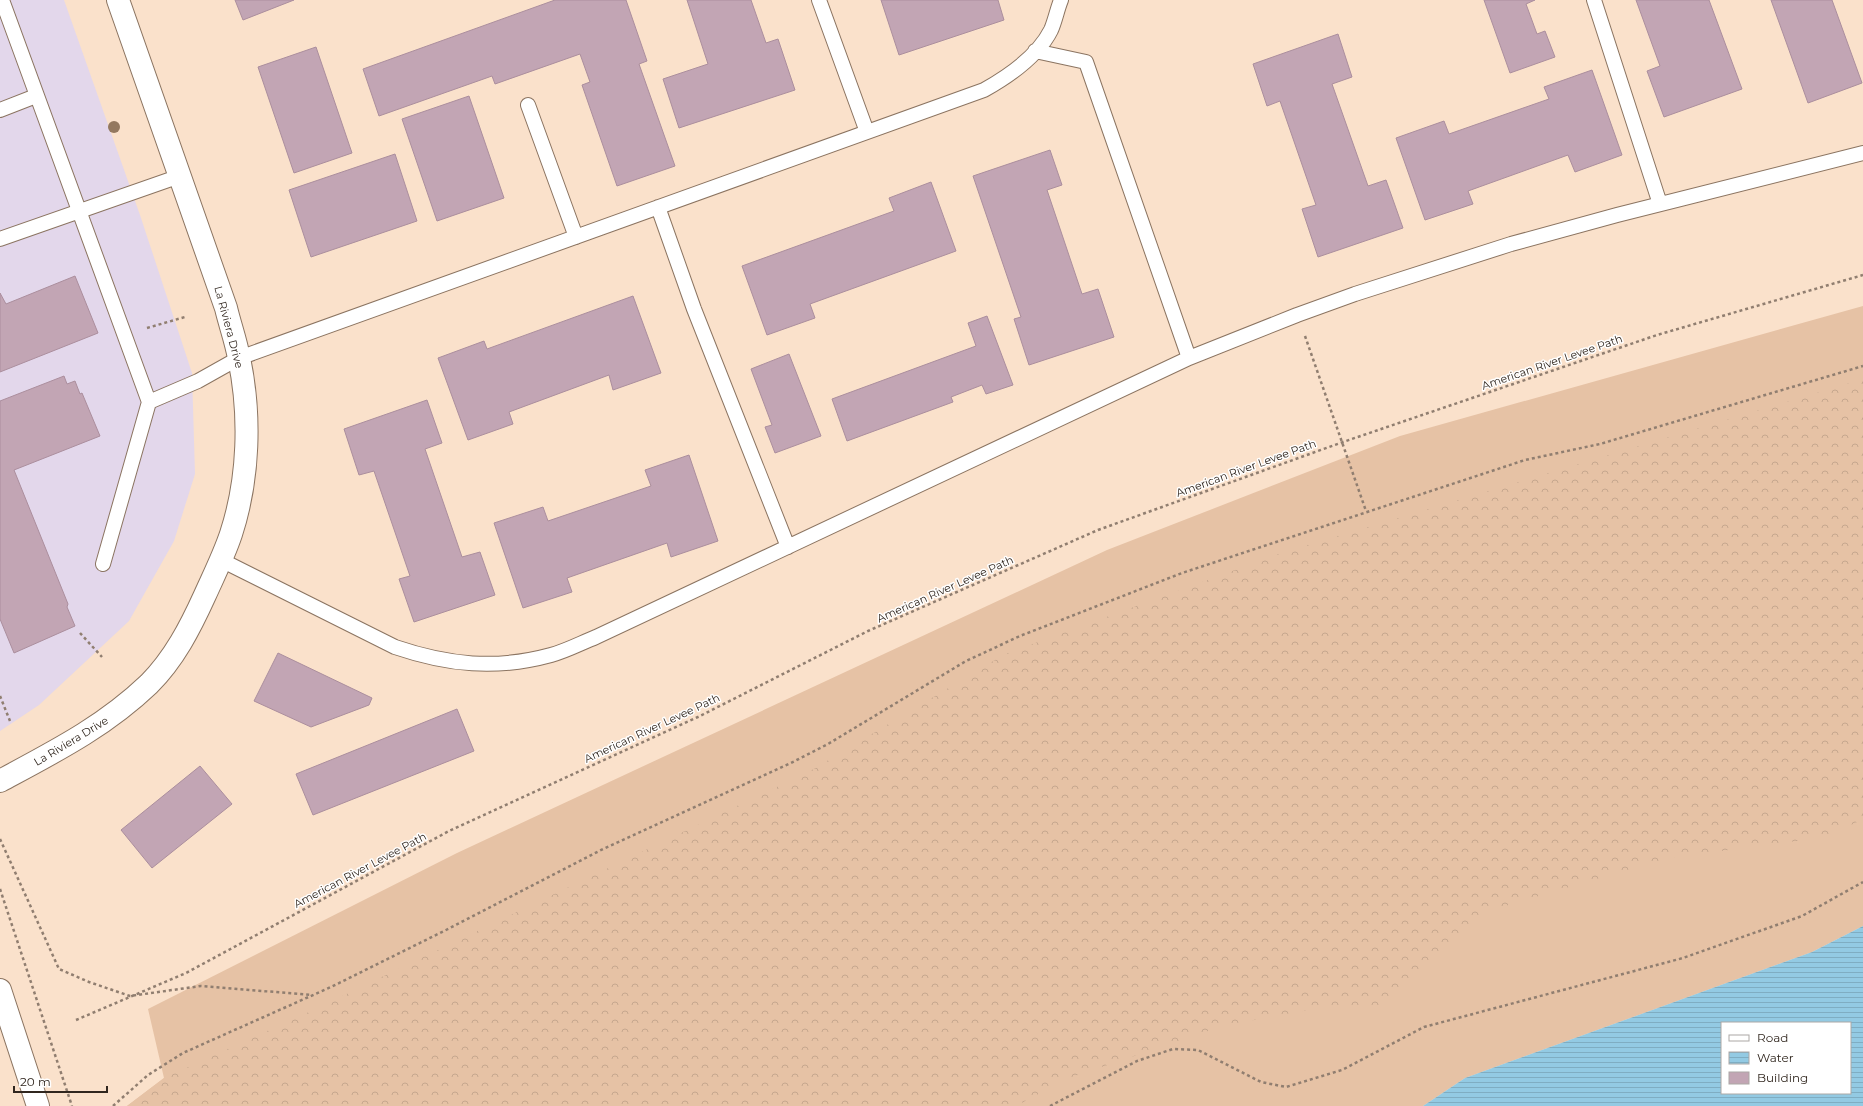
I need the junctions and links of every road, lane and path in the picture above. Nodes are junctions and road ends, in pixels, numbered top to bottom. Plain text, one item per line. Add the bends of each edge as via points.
1 (2, 0) edge
2 (118, 0) edge
3 (819, 0) edge
4 (1061, 0) edge
5 (1594, 0) edge
6 (1035, 51) junction
7 (36, 96) junction
8 (528, 105) dead end
9 (0, 110) edge
10 (867, 132) junction
11 (1863, 153) edge
12 (180, 176) junction
13 (1660, 204) junction
14 (658, 207) junction
15 (78, 212) junction
16 (576, 237) junction
17 (0, 239) edge
18 (1863, 275) edge
19 (1297, 315) junction
20 (185, 317) dead end
21 (141, 330) dead end
22 (239, 358) junction
23 (1189, 358) junction
24 (1863, 366) edge
25 (149, 402) junction
26 (1343, 442) junction
27 (1366, 511) junction
28 (788, 547) junction
29 (221, 560) junction
30 (103, 564) dead end
31 (80, 633) dead end
32 (102, 657) dead end
33 (0, 696) edge
34 (10, 721) dead end
35 (0, 781) edge
36 (0, 839) edge
37 (1863, 882) edge
38 (0, 889) edge
39 (0, 990) edge
40 (130, 996) junction
41 (312, 996) junction
42 (76, 1020) dead end
43 (38, 1106) edge
44 (72, 1106) edge
45 (113, 1106) edge
46 (1050, 1106) edge

1 - 7 lane
2 - 12 street, La Riviera Drive
3 - 10 lane
4 - 6 lane via 1051,30
5 - 13 lane
6 - 10 lane via 1006,77 984,90
6 - 23 lane via 1086,62
7 - 9 lane
7 - 15 lane
8 - 16 lane
10 - 14 lane
11 - 13 lane
12 - 15 lane
12 - 22 street, La Riviera Drive via 226,308
13 - 19 lane via 1511,244
14 - 16 lane
14 - 28 lane via 694,309
15 - 17 lane
15 - 25 lane
16 - 22 lane
18 - 26 path, American River Levee Path via 1657,335
19 - 23 lane
19 - 26 path
20 - 21 path
22 - 25 lane via 198,381
22 - 29 street, La Riviera Drive via 246,408 245,458 238,508
23 - 28 lane
24 - 27 path via 1600,444 1525,460
25 - 30 lane
26 - 27 path
26 - 40 path, American River Levee Path via 1098,530 868,631 698,717 449,831 186,973
27 - 41 path via 1182,573 1020,636 966,661 798,760 603,849 440,934
28 - 29 lane via 596,637 552,655 505,664 473,664 425,657 395,647
29 - 35 street, La Riviera Drive via 182,644 150,683 108,719 62,748
31 - 32 path
33 - 34 path
36 - 40 path via 59,969
37 - 46 path via 1802,916 1683,958 1424,1027 1342,1070 1286,1087 1261,1082 1198,1050 1173,1049 1137,1061
38 - 44 path
39 - 43 street
40 - 41 path via 200,986
40 - 42 path, American River Levee Path
41 - 45 path via 183,1053 148,1075

